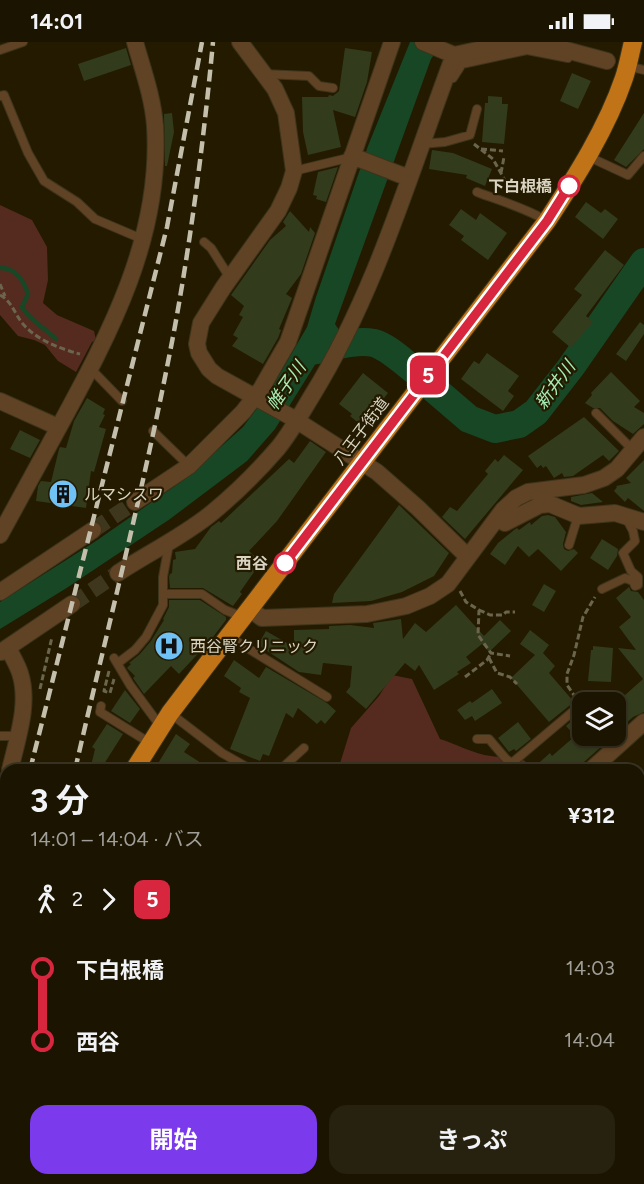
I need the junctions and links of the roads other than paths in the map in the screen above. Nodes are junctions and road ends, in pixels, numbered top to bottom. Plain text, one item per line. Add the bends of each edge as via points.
1 (23, 42) edge
2 (135, 42) edge
3 (240, 42) edge
4 (392, 42) edge
5 (423, 42) edge
6 (505, 43) edge
7 (0, 50) edge
8 (452, 54) junction
9 (633, 59) edge
10 (607, 64) joint
11 (264, 74) junction
12 (333, 88) dead end
13 (0, 96) edge
14 (477, 109) dead end
15 (424, 142) junction
16 (586, 156) junction
17 (644, 156) edge
18 (356, 158) junction
19 (294, 171) junction
20 (406, 177) junction
21 (477, 192) dead end
22 (547, 221) junction
23 (142, 239) junction
24 (204, 242) dead end
25 (230, 278) junction
26 (94, 362) junction
27 (256, 399) junction
28 (0, 401) edge
29 (122, 401) dead end
30 (596, 413) dead end
31 (294, 419) junction
32 (58, 427) junction
33 (153, 431) dead end
34 (639, 444) edge
35 (362, 462) junction
36 (189, 466) junction
37 (135, 502) tunnel mouth
38 (624, 514) junction
39 (578, 516) junction
40 (498, 518) junction
41 (644, 522) edge
42 (93, 530) tunnel mouth
43 (0, 536) edge
44 (169, 544) junction
45 (569, 544) dead end
46 (468, 557) junction
47 (118, 573) tunnel mouth
48 (641, 575) edge
49 (602, 589) road end
50 (0, 592) edge
51 (164, 594) junction
52 (72, 604) tunnel mouth
53 (246, 613) junction
54 (228, 636) junction
55 (4, 650) edge
56 (327, 697) dead end
57 (101, 706) dead end
58 (572, 716) edge
59 (166, 720) junction
60 (644, 722) edge
61 (626, 733) edge
62 (0, 736) edge
63 (18, 736) junction
64 (477, 739) dead end
65 (150, 743) junction
66 (612, 746) edge
67 (304, 748) dead end
68 (513, 762) joint
69 (11, 764) edge
70 (138, 764) edge
71 (241, 764) edge
72 (287, 764) edge
73 (596, 764) edge

1 - 7 lane
2 - 23 street via 150,95 156,151 154,188
3 - 11 street
4 - 18 street
5 - 8 street
6 - 8 street
6 - 10 street via 540,43
8 - 15 street
9 - 16 highway, 八王子街道
10 - 15 lane via 527,50 462,64
11 - 12 lane via 309,76 320,86
11 - 19 street via 286,113
13 - 23 lane via 4,95 44,181 95,219
14 - 15 lane via 470,135
15 - 20 street
16 - 17 lane via 628,175
16 - 22 highway, 八王子街道
18 - 19 lane
18 - 20 street
18 - 27 street via 288,342
19 - 25 street via 278,211
20 - 31 street via 348,333
21 - 22 lane via 531,211
22 - 35 highway, 八王子街道
23 - 26 street via 133,273
24 - 25 lane
25 - 27 street via 201,322 196,344 209,369
26 - 29 lane
26 - 32 street
27 - 31 street
27 - 36 street
28 - 32 street
30 - 34 lane
31 - 35 street
31 - 44 street via 278,447 243,485
32 - 43 street
33 - 36 lane
34 - 40 street via 604,478 584,485 528,492 516,498
35 - 46 street via 418,507
35 - 53 highway, 八王子街道
36 - 37 street
38 - 39 street
38 - 41 street
38 - 48 lane via 635,541 623,553 631,571
39 - 40 street via 549,504 505,523
39 - 45 lane
40 - 46 street
42 - 50 street
44 - 47 street
44 - 51 lane
46 - 53 street via 447,584 406,606 367,614 262,618
48 - 49 lane via 638,585 626,578
51 - 53 lane via 202,594 225,609
51 - 59 lane via 163,605 146,637 135,650 116,660 130,685
52 - 55 street
53 - 54 highway, 八王子街道
54 - 56 lane
54 - 59 highway, 八王子街道
55 - 63 street via 20,674 24,695
57 - 65 lane via 100,712
58 - 68 lane
59 - 65 highway, 八王子街道
59 - 71 lane
60 - 61 street
62 - 63 lane
63 - 69 street
64 - 68 lane via 489,739
65 - 70 highway, 八王子街道
66 - 73 street
67 - 72 lane

